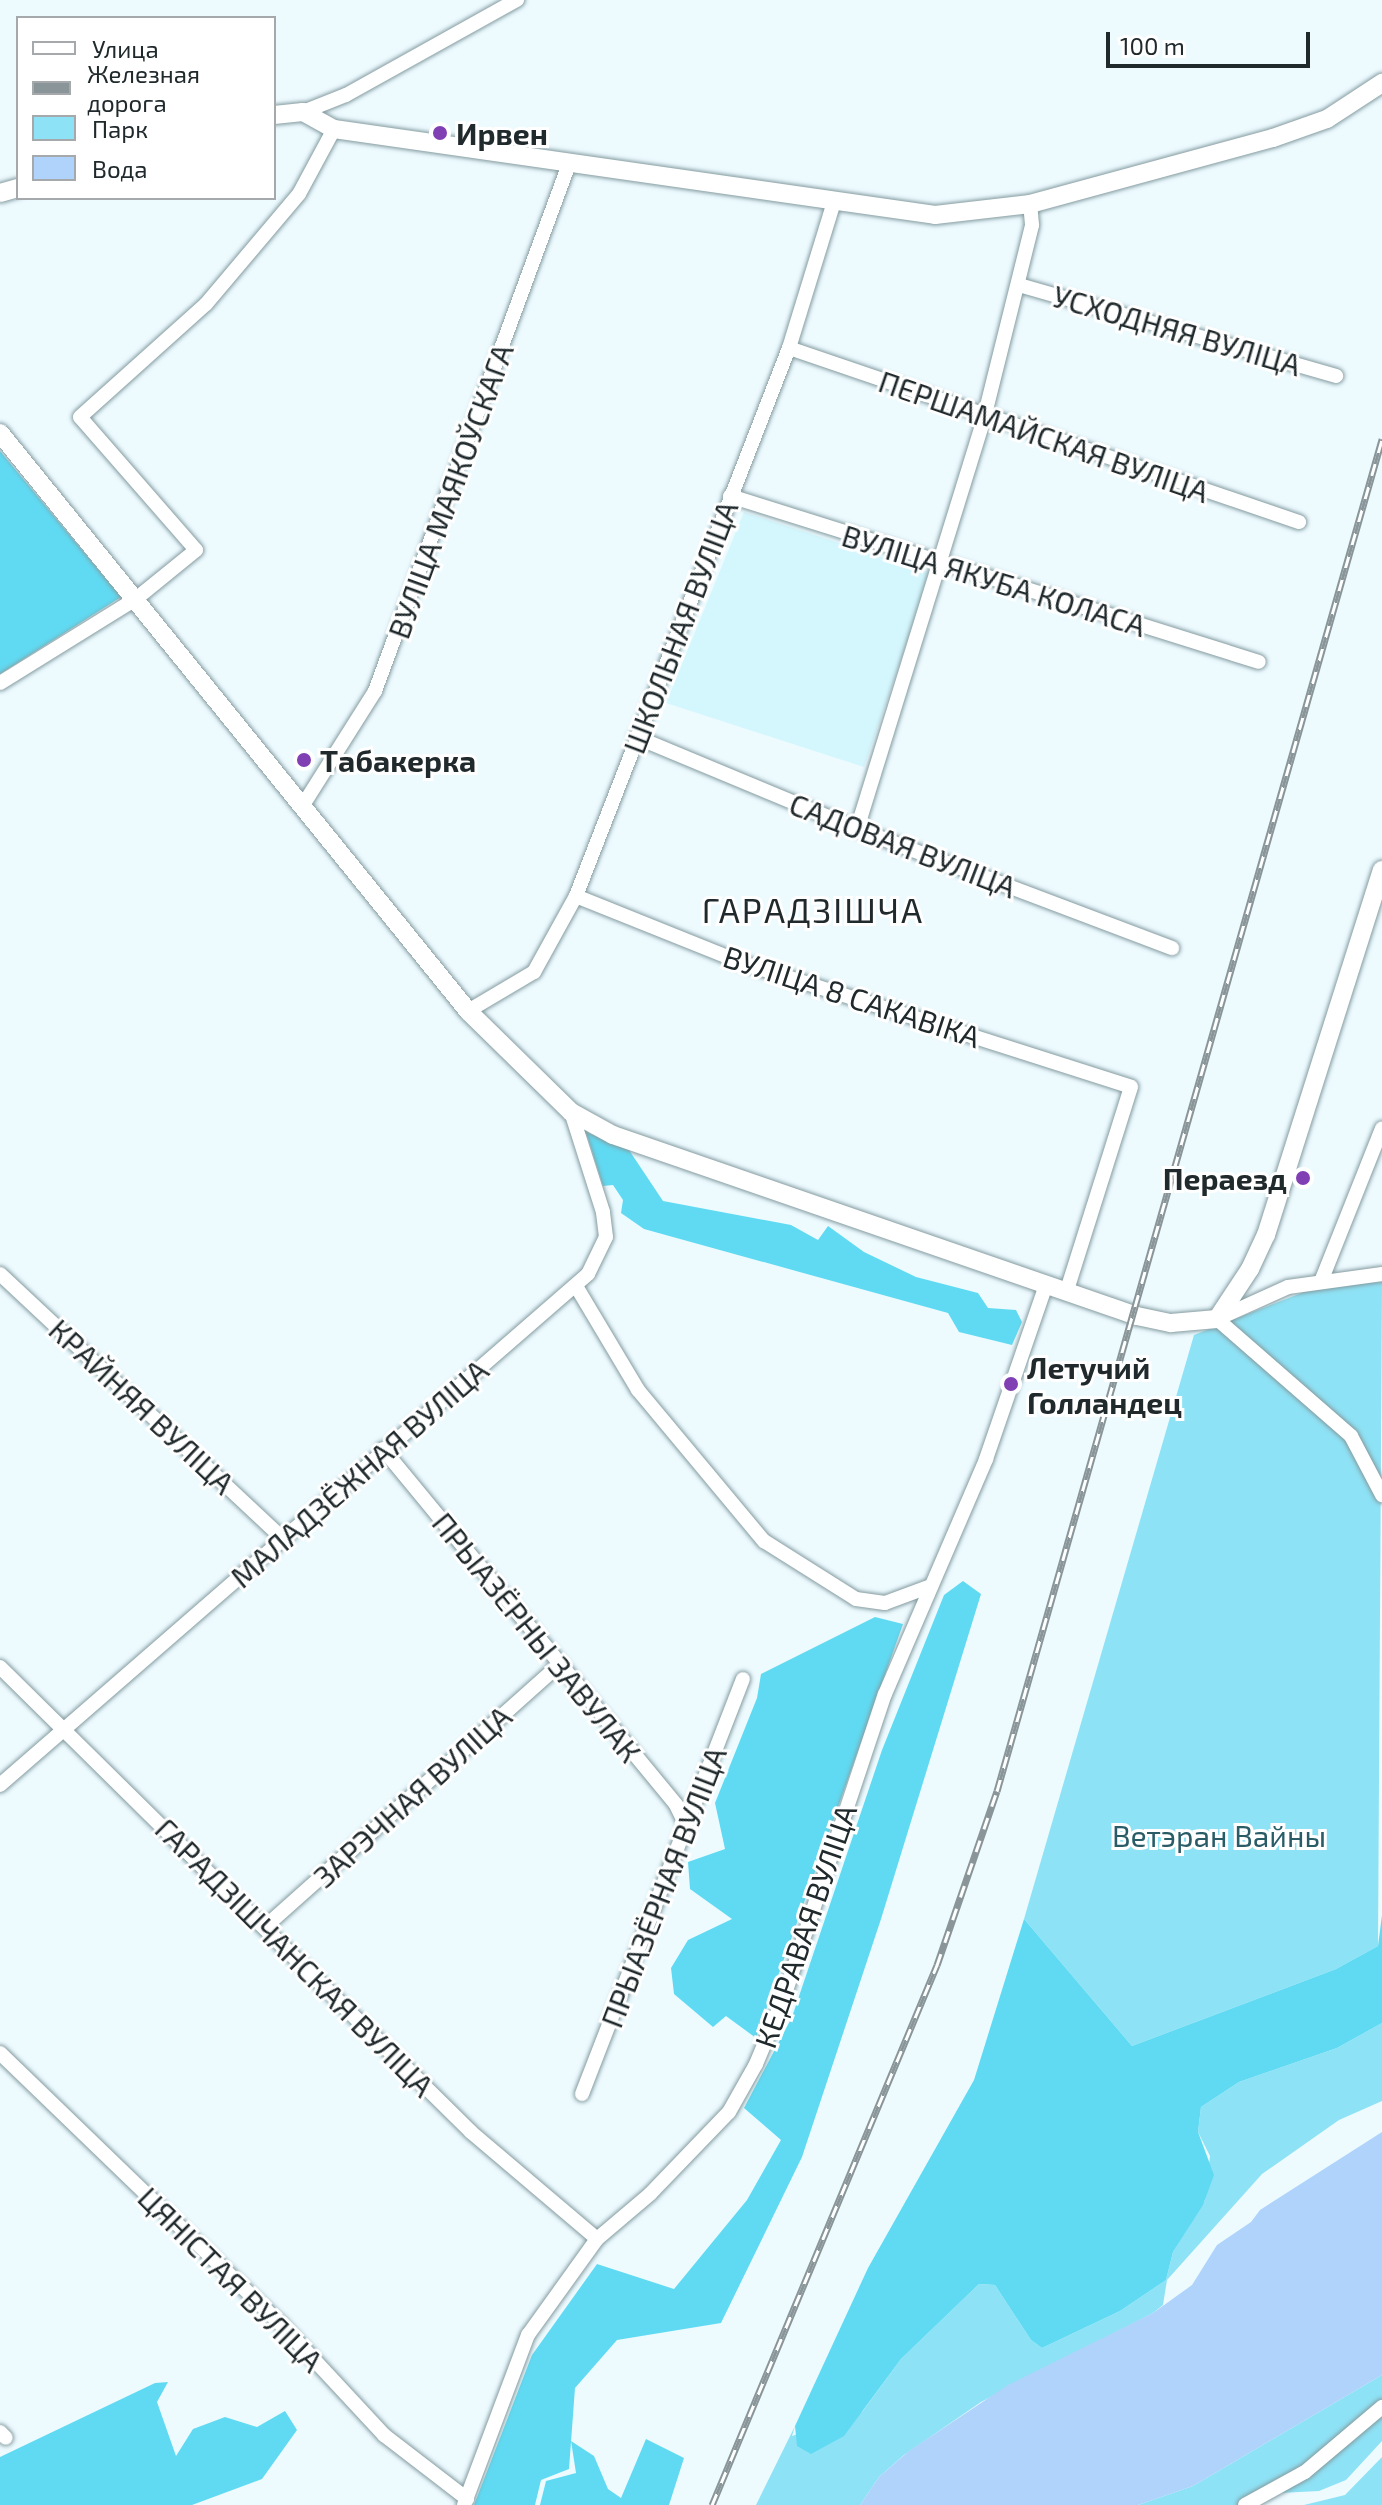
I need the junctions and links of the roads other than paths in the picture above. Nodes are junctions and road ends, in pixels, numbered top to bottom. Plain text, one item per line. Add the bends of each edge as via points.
1 (517, 0) edge
2 (1382, 83) edge
3 (303, 112) junction
4 (276, 115) edge
5 (334, 129) junction
6 (569, 164) junction
7 (834, 202) junction
8 (1030, 204) junction
9 (1019, 285) junction
10 (789, 348) junction
11 (1336, 376) dead end
12 (984, 418) junction
13 (0, 433) edge
14 (730, 496) junction
15 (1299, 522) dead end
16 (939, 565) junction
17 (137, 598) junction
18 (1259, 662) dead end
19 (0, 683) edge
20 (636, 737) junction
21 (303, 805) junction
22 (857, 829) junction
23 (1382, 870) edge
24 (576, 896) junction
25 (1172, 948) dead end
26 (468, 1011) junction
27 (571, 1112) junction
28 (1382, 1128) edge
29 (0, 1274) edge
30 (1382, 1274) edge
31 (1322, 1279) junction
32 (1046, 1285) junction
33 (576, 1286) junction
34 (1067, 1290) junction
35 (1217, 1319) junction
36 (383, 1449) junction
37 (1382, 1495) edge
38 (283, 1539) junction
39 (928, 1587) junction
40 (558, 1666) junction
41 (0, 1667) edge
42 (743, 1679) dead end
43 (63, 1730) junction
44 (0, 1785) edge
45 (687, 1828) junction
46 (266, 1926) junction
47 (0, 2053) edge
48 (582, 2094) dead end
49 (597, 2239) junction
50 (1382, 2407) edge
51 (466, 2502) edge
52 (1245, 2505) edge

1 - 3 street via 346,95
2 - 8 main road via 1327,119 1300,129
3 - 4 main road
3 - 5 main road
5 - 6 main road
5 - 17 street via 299,194 206,304 80,417 196,550
6 - 7 main road
6 - 21 street, ВУЛІЦА МАЯКОЎСКАГА via 375,691
7 - 8 main road via 935,215
7 - 10 street, ШКОЛЬНАЯ ВУЛІЦА
8 - 9 street via 1032,225
9 - 11 street, УСХОДНЯЯ ВУЛІЦА
9 - 12 street
10 - 12 street, ПЕРШАМАЙСКАЯ ВУЛІЦА
10 - 14 street, ШКОЛЬНАЯ ВУЛІЦА
12 - 15 street, ПЕРШАМАЙСКАЯ ВУЛІЦА
12 - 16 street
13 - 17 main road
14 - 16 street, ВУЛІЦА ЯКУБА КОЛАСА
14 - 20 street, ШКОЛЬНАЯ ВУЛІЦА
16 - 18 street, ВУЛІЦА ЯКУБА КОЛАСА
16 - 22 street
17 - 19 street
17 - 21 main road
20 - 22 street, САДОВАЯ ВУЛІЦА
20 - 24 street, ШКОЛЬНАЯ ВУЛІЦА
21 - 26 main road
22 - 25 street, САДОВАЯ ВУЛІЦА
23 - 35 main road via 1266,1235
24 - 26 street, ШКОЛЬНАЯ ВУЛІЦА via 534,972
24 - 34 street, ВУЛІЦА 8 САКАВІКА via 740,962 1131,1087
26 - 27 main road
27 - 32 main road via 613,1135
27 - 33 street, МАЛАДЗЁЖНАЯ ВУЛІЦА via 606,1237 600,1259
28 - 31 street
29 - 38 street, КРАЙНЯЯ ВУЛІЦА
30 - 31 street
31 - 35 street via 1288,1287
32 - 34 main road
32 - 39 street, КЕДРАВАЯ ВУЛІЦА via 986,1459
33 - 36 street, МАЛАДЗЁЖНАЯ ВУЛІЦА
33 - 39 street via 638,1390 764,1541 856,1599 885,1603
34 - 35 main road via 1171,1323
35 - 37 street via 1351,1436
36 - 38 street, МАЛАДЗЁЖНАЯ ВУЛІЦА
36 - 40 street, ПРЫАЗЁРНЫ ЗАВУЛАК
38 - 43 street, МАЛАДЗЁЖНАЯ ВУЛІЦА
39 - 49 street, КЕДРАВАЯ ВУЛІЦА via 885,1694 784,1997 756,2064 729,2112 650,2194
40 - 45 street, ПРЫАЗЁРНЫ ЗАВУЛАК via 676,1805
40 - 46 street, ЗАРЭЧНАЯ ВУЛІЦА
41 - 43 street, ГАРАДЗІШЧАНСКАЯ ВУЛІЦА
42 - 45 street, ПРЫАЗЁРНАЯ ВУЛІЦА
43 - 44 street, МАЛАДЗЁЖНАЯ ВУЛІЦА
43 - 46 street, ГАРАДЗІШЧАНСКАЯ ВУЛІЦА
45 - 48 street, ПРЫАЗЁРНАЯ ВУЛІЦА
46 - 49 street, ГАРАДЗІШЧАНСКАЯ ВУЛІЦА via 471,2132
47 - 51 street, ЦЯНІСТАЯ ВУЛІЦА via 280,2323 384,2435
49 - 51 street, КЕДРАВАЯ ВУЛІЦА via 528,2335
50 - 52 street via 1305,2472

